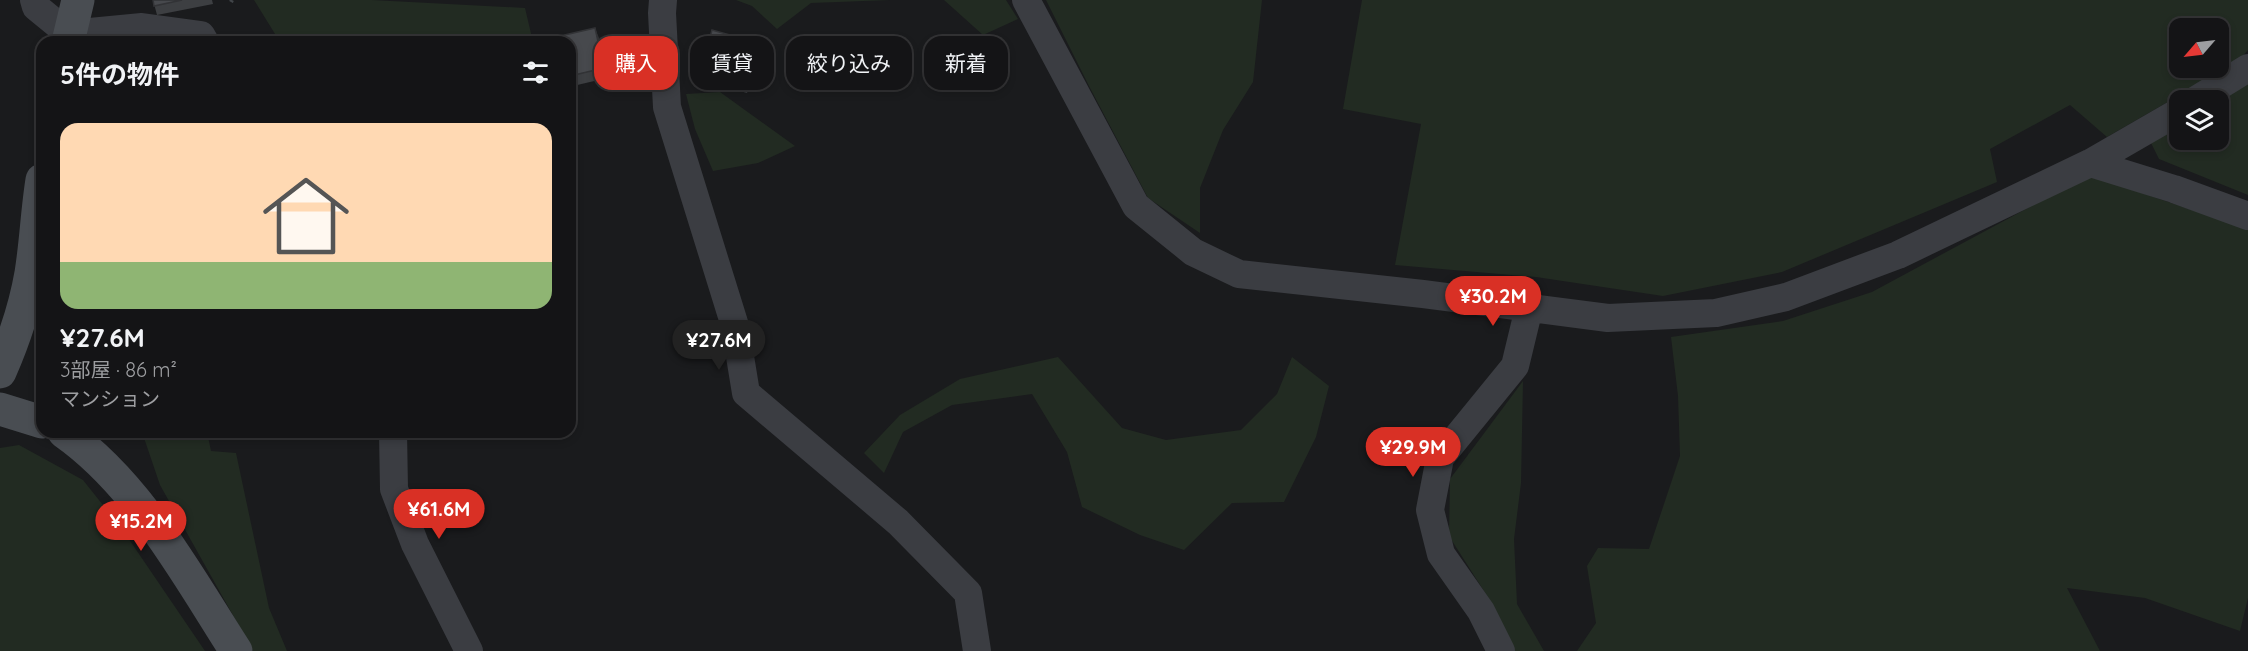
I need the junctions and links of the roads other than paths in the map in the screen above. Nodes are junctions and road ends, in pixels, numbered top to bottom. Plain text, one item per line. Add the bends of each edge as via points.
1 (34, 0) edge
2 (78, 0) edge
3 (663, 0) edge
4 (1026, 0) edge
5 (66, 36) edge
6 (69, 36) edge
7 (81, 36) edge
8 (202, 36) edge
9 (2248, 68) edge
10 (2212, 90) edge
11 (2169, 117) edge
12 (2090, 163) junction
13 (2248, 216) edge
14 (36, 220) edge
15 (1529, 308) junction
16 (0, 372) edge
17 (0, 409) edge
18 (36, 420) edge
19 (72, 438) edge
20 (393, 438) edge
21 (236, 651) edge
22 (469, 651) edge
23 (977, 651) edge
24 (1501, 651) edge

1 - 5 street via 36,7
2 - 6 street
3 - 23 street via 668,107 735,326 746,393 898,522 968,593
4 - 15 street via 1136,206 1193,252 1239,274
7 - 8 street via 142,27
9 - 10 street
11 - 12 street
12 - 13 street
12 - 15 street via 1898,255 1786,297 1716,313 1608,318
14 - 16 street via 31,273 18,329
15 - 24 street via 1515,366 1440,458 1430,510 1441,554 1480,611
17 - 18 street
19 - 21 street via 99,460 137,501
20 - 22 street via 394,489 415,544

